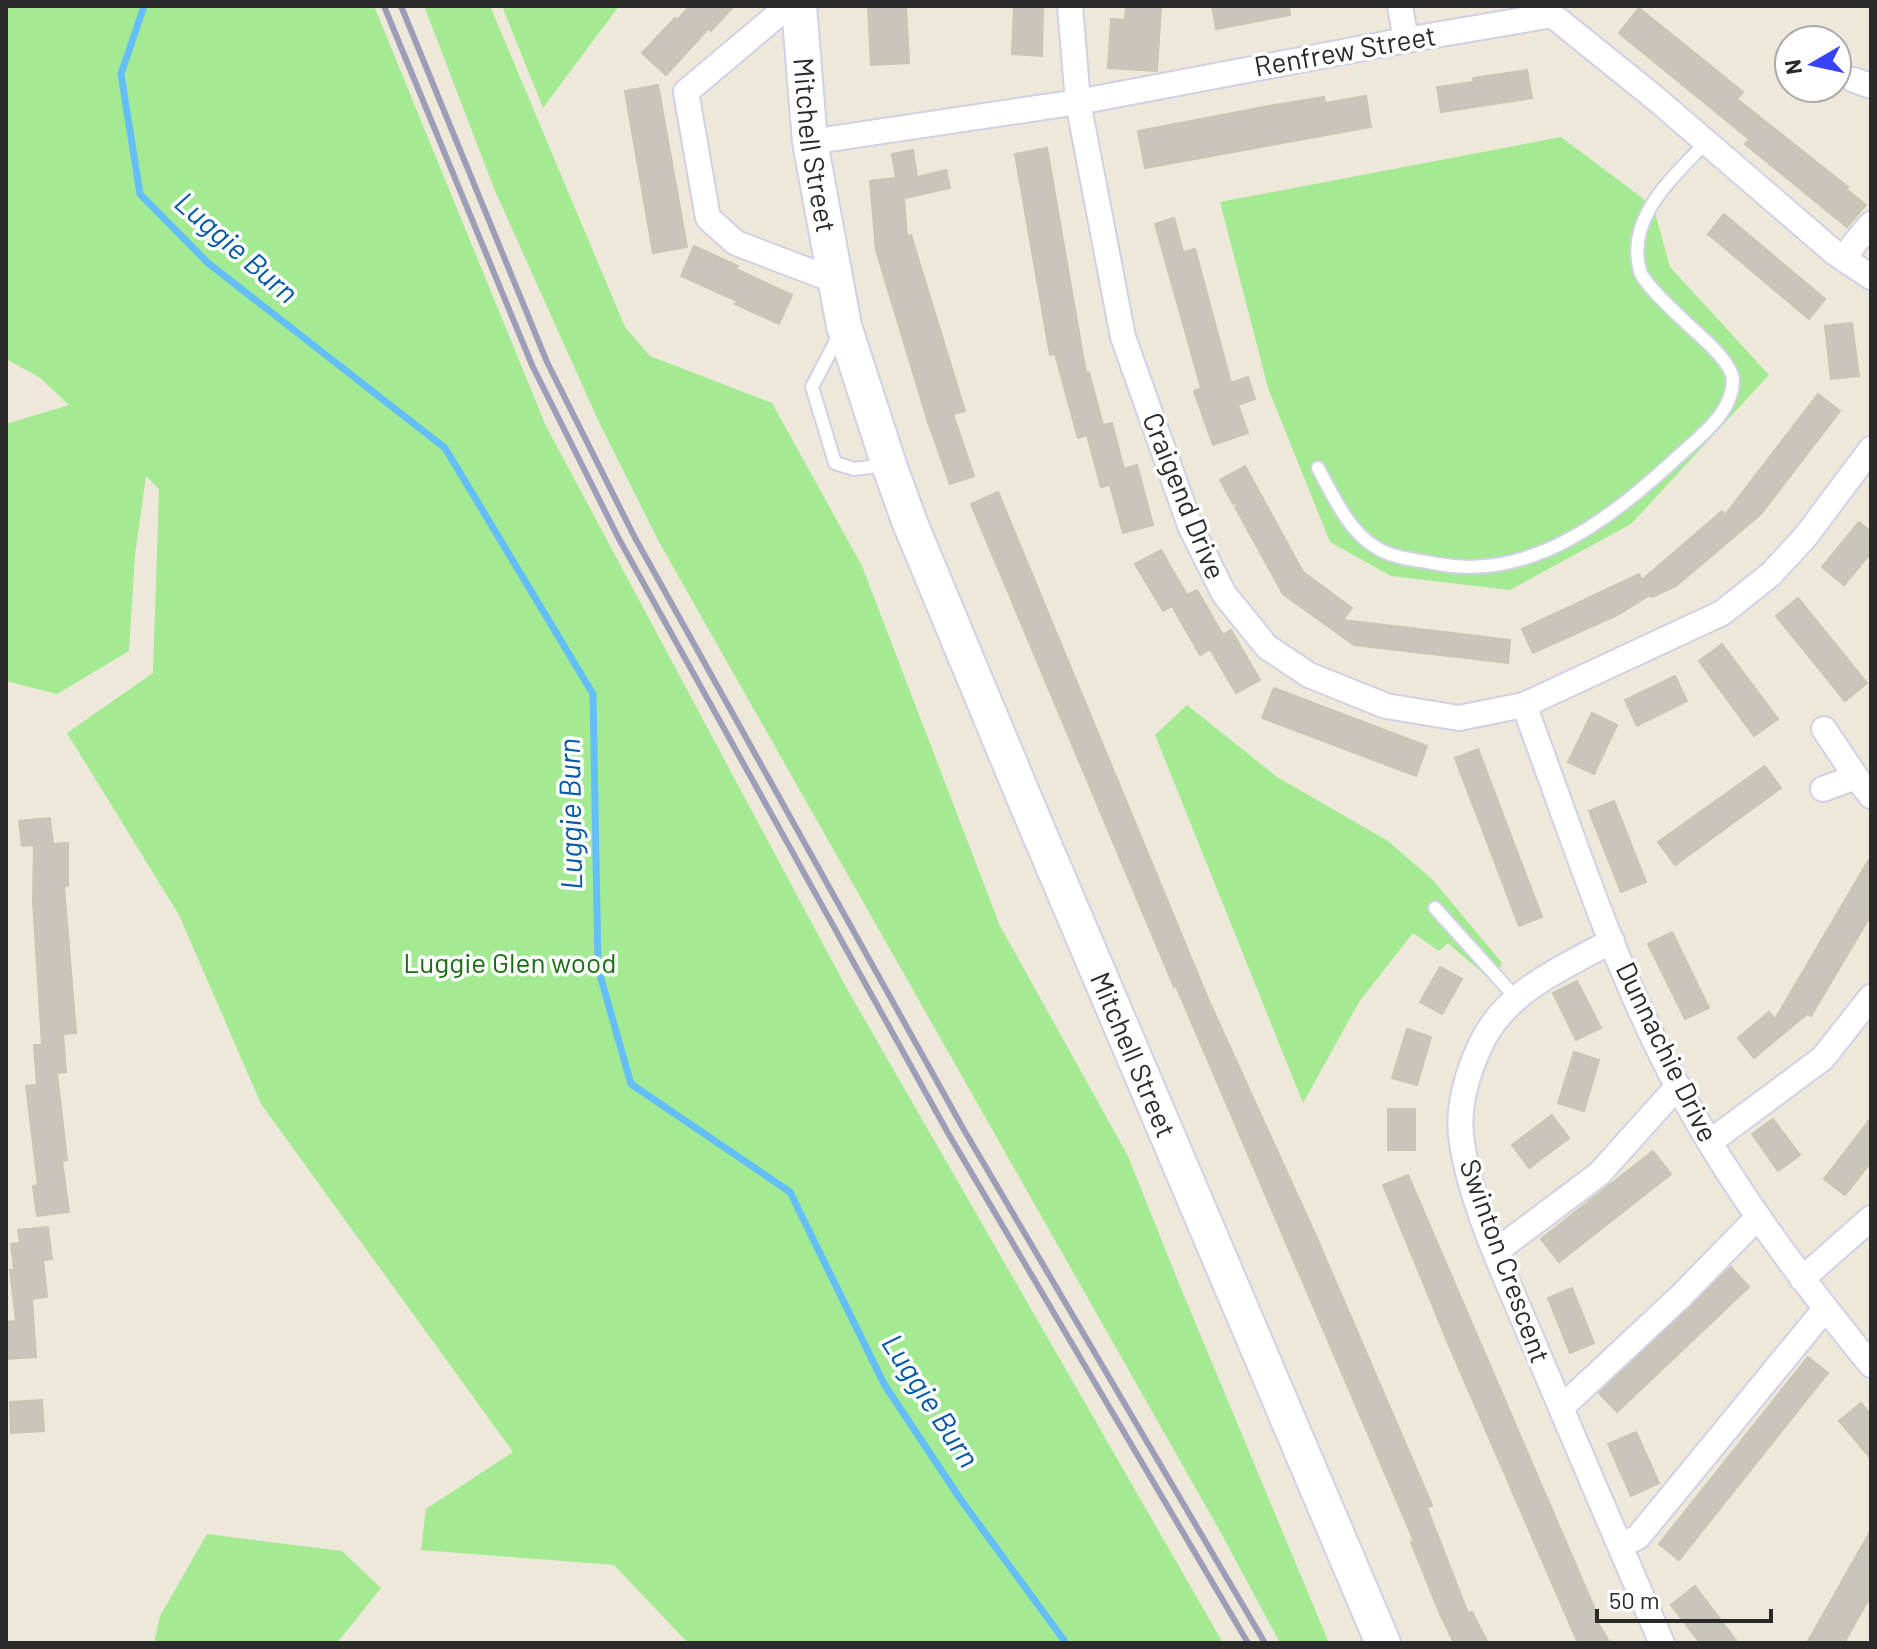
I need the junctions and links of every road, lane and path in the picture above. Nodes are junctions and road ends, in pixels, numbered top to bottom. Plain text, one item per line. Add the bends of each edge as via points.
1 (788, 6) edge
2 (799, 6) edge
3 (1070, 6) edge
4 (1400, 6) edge
5 (1406, 40) junction
6 (1078, 102) junction
7 (810, 142) junction
8 (1706, 142) junction
9 (1871, 224) edge
10 (1845, 260) junction
11 (1871, 277) edge
12 (836, 281) junction
13 (844, 326) junction
14 (1871, 449) edge
15 (889, 465) junction
16 (1318, 468) dead end
17 (1524, 705) junction
18 (1824, 729) dead end
19 (1864, 787) edge
20 (1823, 789) dead end
21 (1435, 908) dead end
22 (1612, 941) junction
23 (1871, 997) edge
24 (1517, 999) junction
25 (1678, 1086) junction
26 (1710, 1142) junction
27 (1757, 1218) junction
28 (1871, 1218) edge
29 (1495, 1252) junction
30 (1802, 1279) junction
31 (1825, 1309) junction
32 (1871, 1365) edge
33 (1561, 1408) junction
34 (1620, 1546) junction
35 (1383, 1643) edge
36 (1662, 1643) edge

1 - 12 street, Mitchell Street via 686,92 708,218 736,243
2 - 7 street, Mitchell Street
3 - 6 street, Craigend Drive
4 - 5 street
5 - 6 street, Renfrew Street
5 - 8 street, Renfrew Street via 1552,15
6 - 7 street, Renfrew Street
6 - 17 street, Craigend Drive via 1123,337 1191,528 1224,594 1267,647 1309,675 1386,706 1459,718
7 - 12 street, Mitchell Street
8 - 10 street, Renfrew Street
8 - 16 lane via 1654,199 1643,222 1640,273 1718,353 1733,375 1732,396 1716,422 1645,487 1584,533 1528,557 1491,567 1452,567 1393,556 1368,543 1345,518
9 - 10 street
10 - 11 street, Renfrew Street
12 - 13 street, Mitchell Street
13 - 15 street, Mitchell Street
13 - 15 lane via 812,387 835,463 854,469
14 - 17 street, Craigend Drive via 1806,536 1771,574 1722,613
15 - 35 street, Mitchell Street via 1028,807
17 - 22 street, Dunnachie Drive
18 - 19 street
19 - 20 street
21 - 24 lane
22 - 24 street, Swinton Crescent via 1535,983
22 - 25 street, Dunnachie Drive
23 - 26 street via 1823,1058
24 - 29 street, Swinton Crescent via 1486,1036 1462,1103 1461,1142
25 - 26 street, Dunnachie Drive
25 - 29 street via 1599,1174
26 - 27 street, Dunnachie Drive
27 - 30 street, Dunnachie Drive
27 - 33 street, Swinton Crescent
28 - 30 street
29 - 33 street, Swinton Crescent
30 - 31 street, Dunnachie Drive
31 - 32 street, Dunnachie Drive
31 - 34 street via 1638,1537
33 - 34 street, Swinton Crescent
34 - 36 street, Swinton Crescent

